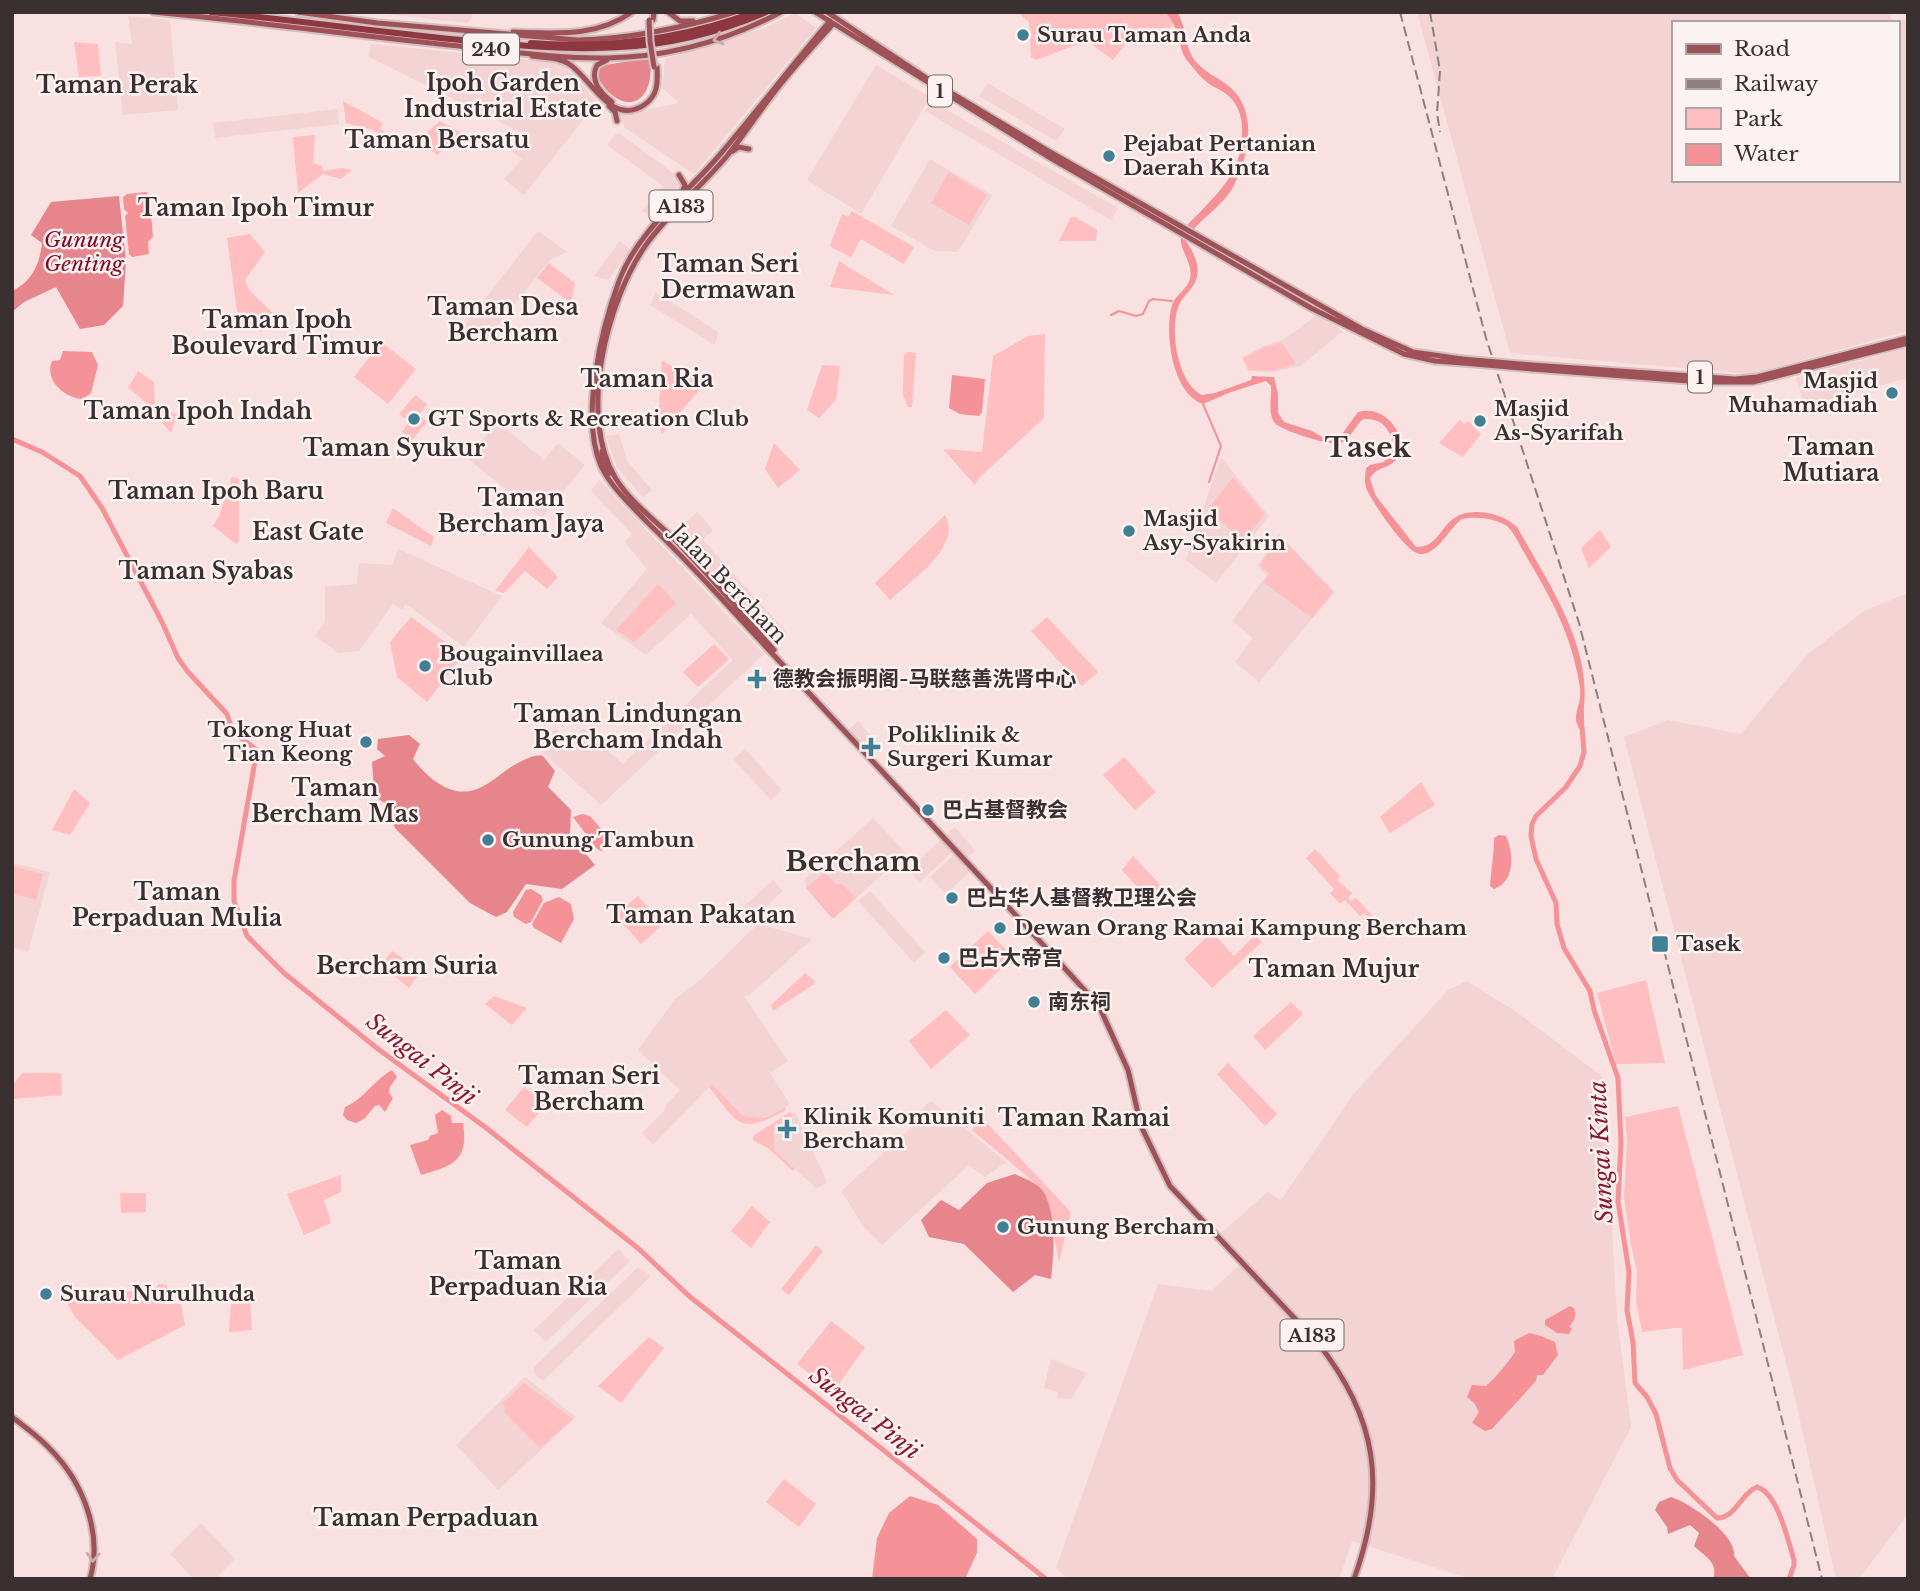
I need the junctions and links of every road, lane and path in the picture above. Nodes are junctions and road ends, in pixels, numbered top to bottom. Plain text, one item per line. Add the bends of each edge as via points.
1 (153, 12) edge
2 (211, 12) edge
3 (254, 12) edge
4 (298, 12) edge
5 (632, 12) edge
6 (652, 12) edge
7 (668, 12) edge
8 (732, 12) edge
9 (755, 12) edge
10 (766, 12) edge
11 (781, 12) edge
12 (815, 12) edge
13 (825, 12) edge
14 (167, 13) edge
15 (832, 22) junction
16 (842, 23) junction
17 (486, 33) junction
18 (825, 33) junction
19 (853, 36) junction
20 (516, 51) junction
21 (620, 57) junction
22 (798, 58) junction
23 (655, 67) junction
24 (602, 99) junction
25 (758, 116) junction
26 (617, 121) dead end
27 (745, 144) junction
28 (736, 145) junction
29 (718, 157) junction
30 (714, 171) junction
31 (680, 175) dead end
32 (701, 176) junction
33 (689, 177) dead end
34 (696, 183) junction
35 (676, 207) junction
36 (1178, 229) junction
37 (646, 236) junction
38 (631, 269) junction
39 (613, 299) junction
40 (1908, 341) edge
41 (1871, 348) junction
42 (1849, 353) junction
43 (1864, 355) junction
44 (1532, 367) junction
45 (597, 424) junction
46 (601, 462) junction
47 (621, 486) junction
48 (645, 520) junction
49 (670, 535) junction
50 (695, 571) junction
51 (720, 591) junction
52 (1146, 1135) junction
53 (12, 1417) edge
54 (90, 1579) edge
55 (1354, 1579) edge

1 - 14 main road, 240
2 - 10 highway via 590,50 683,39
3 - 9 highway via 360,27 571,45 668,37
4 - 17 main road
5 - 17 main road via 607,27 583,33
6 - 23 main road, bridge
7 - 8 main road via 684,22
8 - 17 main road via 667,30 610,39
11 -> 21 main road, 240 via 713,41
12 - 15 main road, 1
12 - 22 main road via 821,29
13 - 15 main road
13 - 16 main road, 1
14 - 20 main road, 240
15 - 16 main road
15 - 18 main road, Jalan Bercham / A183
15 - 19 main road, 1
15 - 22 main road, Jalan Bercham / A183
16 - 36 main road, 1
18 - 19 main road via 835,29
18 - 25 main road, Jalan Bercham / A183
19 - 36 main road, 1
20 - 21 main road, 240
20 - 24 main road via 566,62
21 - 23 main road via 600,62 593,74 602,92 620,106 635,106 649,97
22 - 29 main road, Jalan Bercham / A183
23 - 24 main road via 657,87 642,107 620,109
24 - 26 main road
25 - 27 main road
25 - 28 main road, Jalan Bercham / A183
27 - 28 main road
27 - 30 main road via 749,149 736,148
28 - 29 main road via 732,143
28 - 30 main road, Jalan Bercham / A183
28 - 34 main road
29 - 32 main road, Jalan Bercham / A183
30 - 35 main road, Jalan Bercham / A183
31 - 35 main road via 685,188
32 - 33 main road
32 - 34 main road, Jalan Bercham / A183
34 - 35 main road, Jalan Bercham / A183
35 - 37 main road, Jalan Bercham / A183
35 - 38 main road, Jalan Bercham / A183
36 - 44 main road, 1, bridge via 1311,308 1388,347 1422,358
37 - 38 main road
37 - 39 main road, Jalan Bercham / A183 via 624,269
38 - 39 main road
38 - 45 main road, Jalan Bercham / A183 via 606,337
39 - 46 main road, Jalan Bercham / A183 via 596,367 592,430
40 - 41 main road, 1
40 - 43 main road, 1
41 - 42 main road, 1
41 - 43 main road
42 - 43 main road
42 - 44 main road, 1 via 1735,379
43 - 44 main road, 1 via 1765,380 1734,383
45 - 46 main road
45 - 47 main road, Jalan Bercham / A183 via 611,470
46 - 47 main road
46 - 48 main road, Jalan Bercham / A183 via 616,489
47 - 49 main road, Jalan Bercham / A183
48 - 49 main road
48 - 50 main road, Jalan Bercham / A183
49 - 51 main road, Jalan Bercham / A183
50 - 51 main road
50 - 52 main road, Jalan Bercham / A183 via 1098,1006 1128,1070
51 - 52 main road, Jalan Bercham / A183 via 1100,1004 1130,1069
52 - 55 main road, Jalan Bercham / A183 via 1176,1194 1311,1334 1351,1392 1362,1419 1374,1479 1371,1521
53 -> 54 main road via 54,1454 81,1494 91,1520 94,1550

